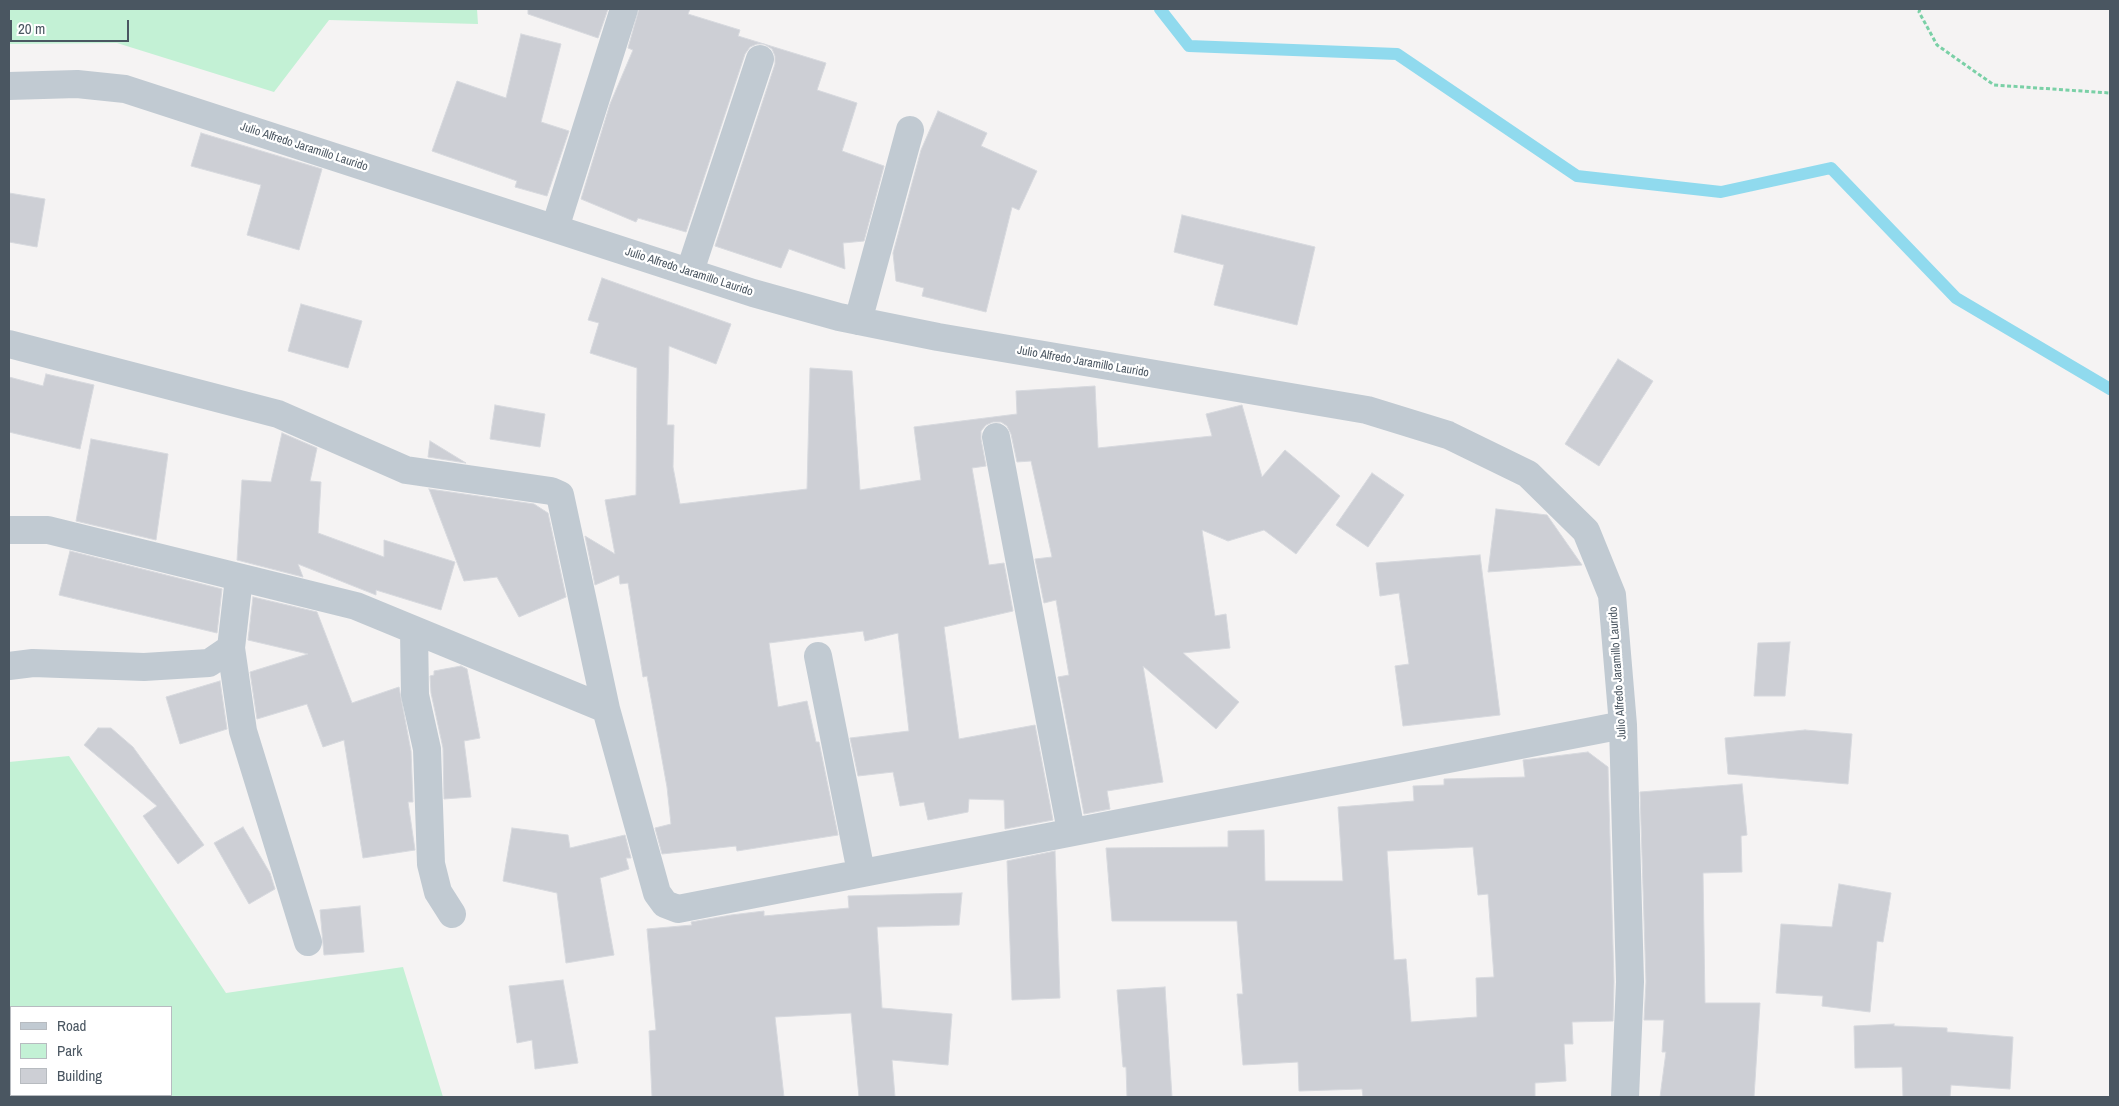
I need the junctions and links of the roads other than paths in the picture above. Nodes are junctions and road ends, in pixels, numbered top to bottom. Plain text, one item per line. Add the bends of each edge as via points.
1 (624, 9) edge
2 (760, 59) dead end
3 (9, 86) edge
4 (910, 130) dead end
5 (555, 228) junction
6 (690, 271) junction
7 (858, 321) junction
8 (9, 344) edge
9 (996, 437) dead end
10 (9, 530) edge
11 (239, 578) junction
12 (414, 630) junction
13 (231, 648) junction
14 (818, 656) dead end
15 (9, 666) edge
16 (606, 709) junction
17 (1623, 725) junction
18 (1071, 831) junction
19 (861, 872) junction
20 (452, 914) dead end
21 (308, 942) dead end
22 (1625, 1097) edge

1 - 5 street
2 - 6 street
3 - 5 street, Julio Alfredo Jaramillo Laurido via 76,84 125,89
4 - 7 street
5 - 6 street, Julio Alfredo Jaramillo Laurido
6 - 7 street, Julio Alfredo Jaramillo Laurido via 753,293
7 - 17 street, Julio Alfredo Jaramillo Laurido via 1367,410 1448,435 1528,474 1586,531 1612,595
8 - 16 street via 278,414 406,470 557,493 562,497
9 - 18 street
10 - 11 street via 48,530
11 - 12 street via 356,606
11 - 13 street
12 - 16 street
12 - 20 street via 415,695 427,749 431,864 438,892
13 - 15 street via 210,663 144,667 33,663
13 - 21 street via 243,731
14 - 19 street
16 - 19 street via 658,893 665,904 678,909
17 - 18 street
17 - 22 street, Julio Alfredo Jaramillo Laurido via 1630,982
18 - 19 street

